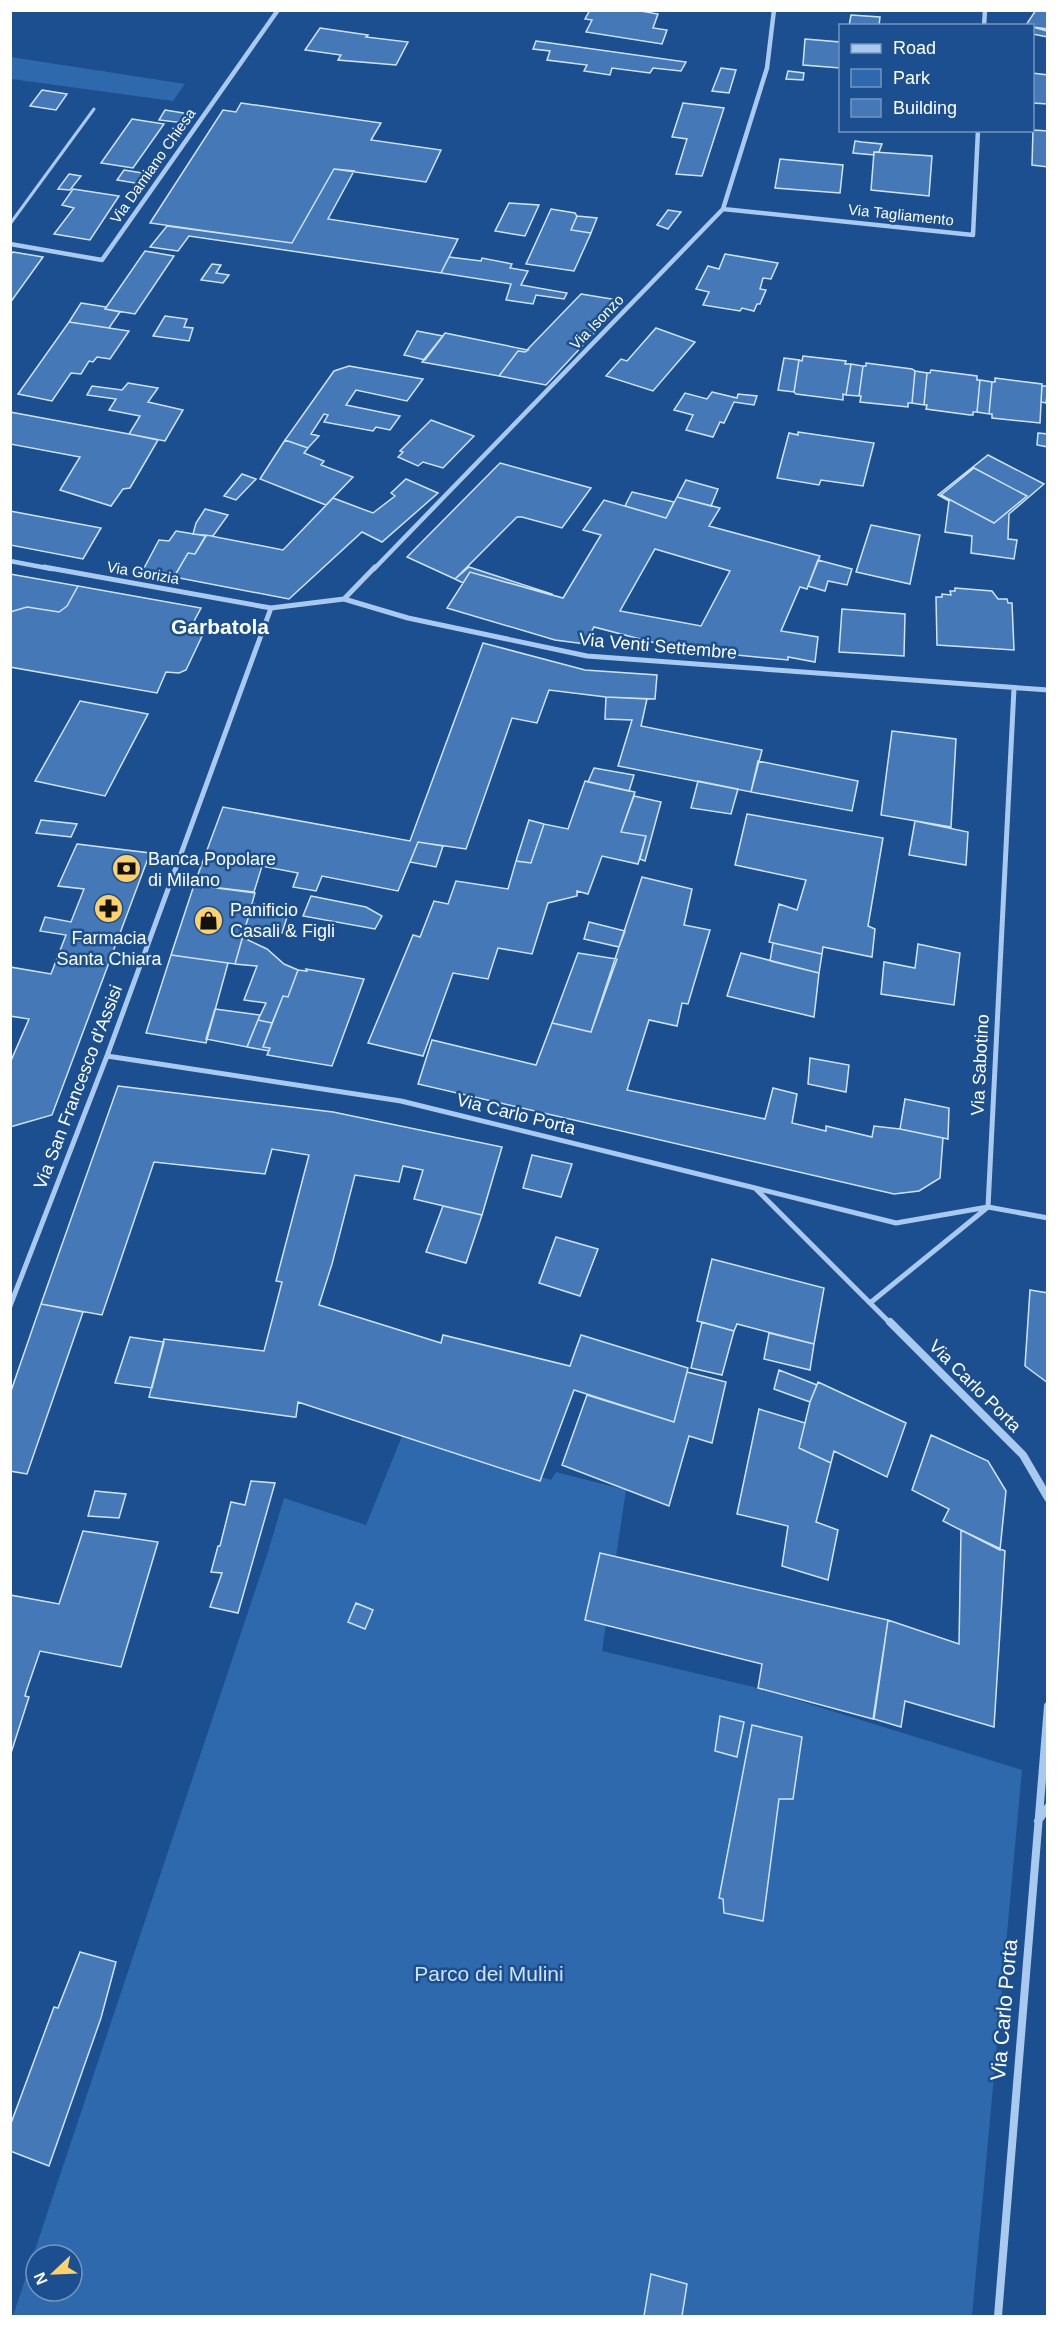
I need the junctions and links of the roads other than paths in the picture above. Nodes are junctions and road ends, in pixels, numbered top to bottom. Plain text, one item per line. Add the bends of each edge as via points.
1 (278, 10) edge
2 (774, 10) edge
3 (94, 109) dead end
4 (978, 132) edge
5 (723, 209) junction
6 (10, 224) edge
7 (10, 244) edge
8 (10, 561) edge
9 (344, 599) junction
10 (271, 608) junction
11 (1014, 688) junction
12 (1047, 690) edge
13 (107, 1056) junction
14 (755, 1188) junction
15 (988, 1207) junction
16 (1047, 1218) edge
17 (870, 1303) junction
18 (10, 1306) edge
19 (1047, 1498) edge
20 (1047, 1706) edge
21 (1047, 1807) edge
22 (1037, 1822) junction
23 (998, 2316) edge

1 - 7 street, Via Damiano Chiesa via 102,260
2 - 5 street, Via Isonzo via 767,68
3 - 6 lane
4 - 5 street, Via Tagliamento via 973,235
5 - 9 street, Via Isonzo
8 - 10 street, Via Gorizia
9 - 10 street, Via Venti Settembre
9 - 11 street, Via Venti Settembre via 408,618 586,656
10 - 13 street, Via San Francesco d'Assisi
11 - 12 street, Via Venti Settembre
11 - 15 street, Via Sabotino
13 - 14 street, Via Carlo Porta via 401,1101
13 - 18 street, Via San Francesco d'Assisi
14 - 15 street via 896,1223
14 - 17 street, Via Carlo Porta
15 - 16 street
15 - 17 street
17 - 19 street, Via Carlo Porta via 1023,1455
20 - 22 street, Via Carlo Porta
21 - 22 street
22 - 23 street, Via Carlo Porta

